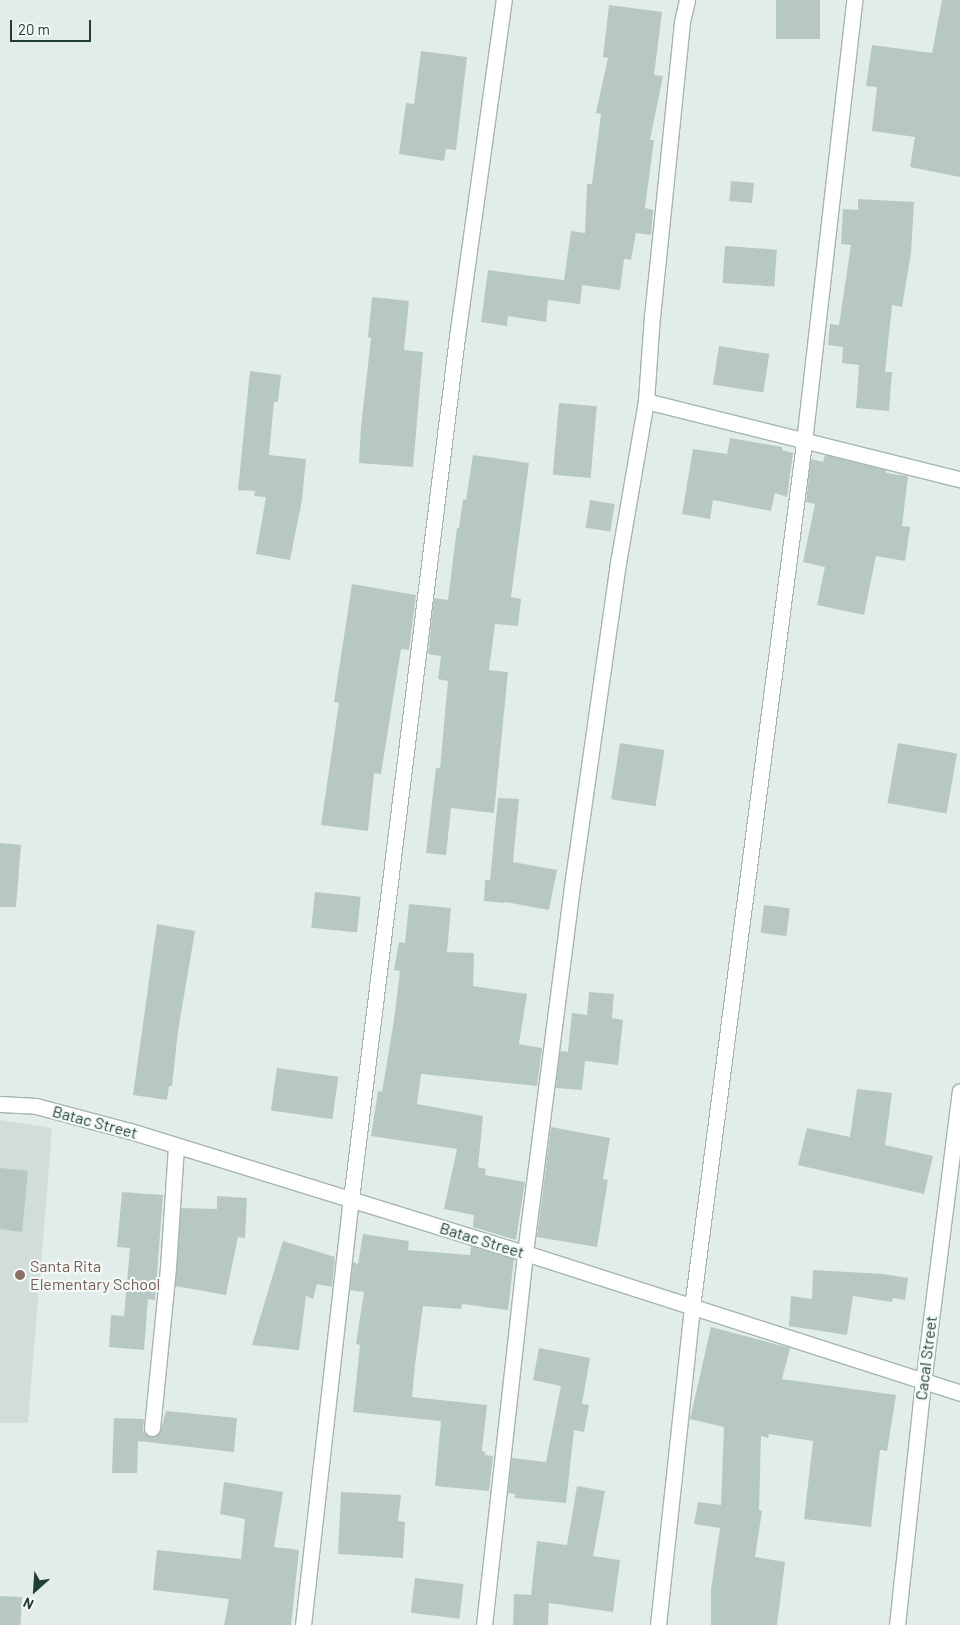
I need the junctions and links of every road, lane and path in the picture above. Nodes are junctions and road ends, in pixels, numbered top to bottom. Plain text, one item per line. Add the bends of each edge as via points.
1 (504, 0) edge
2 (688, 0) edge
3 (854, 0) edge
4 (646, 401) junction
5 (804, 442) junction
6 (960, 478) edge
7 (960, 1091) edge
8 (0, 1104) edge
9 (176, 1146) junction
10 (351, 1199) junction
11 (525, 1253) junction
12 (692, 1307) junction
13 (923, 1383) junction
14 (960, 1393) edge
15 (152, 1428) dead end
16 (303, 1625) edge
17 (484, 1625) edge
18 (658, 1625) edge
19 (897, 1625) edge

1 - 10 street via 457,337
2 - 4 street via 682,22
3 - 5 street
4 - 5 street
4 - 11 street via 612,603
5 - 6 street
5 - 12 street
7 - 13 street, Cacal Street
8 - 9 street, Batac Street via 36,1106
9 - 10 street, Batac Street
9 - 15 street
10 - 11 street, Batac Street
10 - 16 street
11 - 12 street, Batac Street
11 - 17 street
12 - 13 street, Batac Street
12 - 18 street
13 - 14 street, Batac Street
13 - 19 street, Cacal Street

